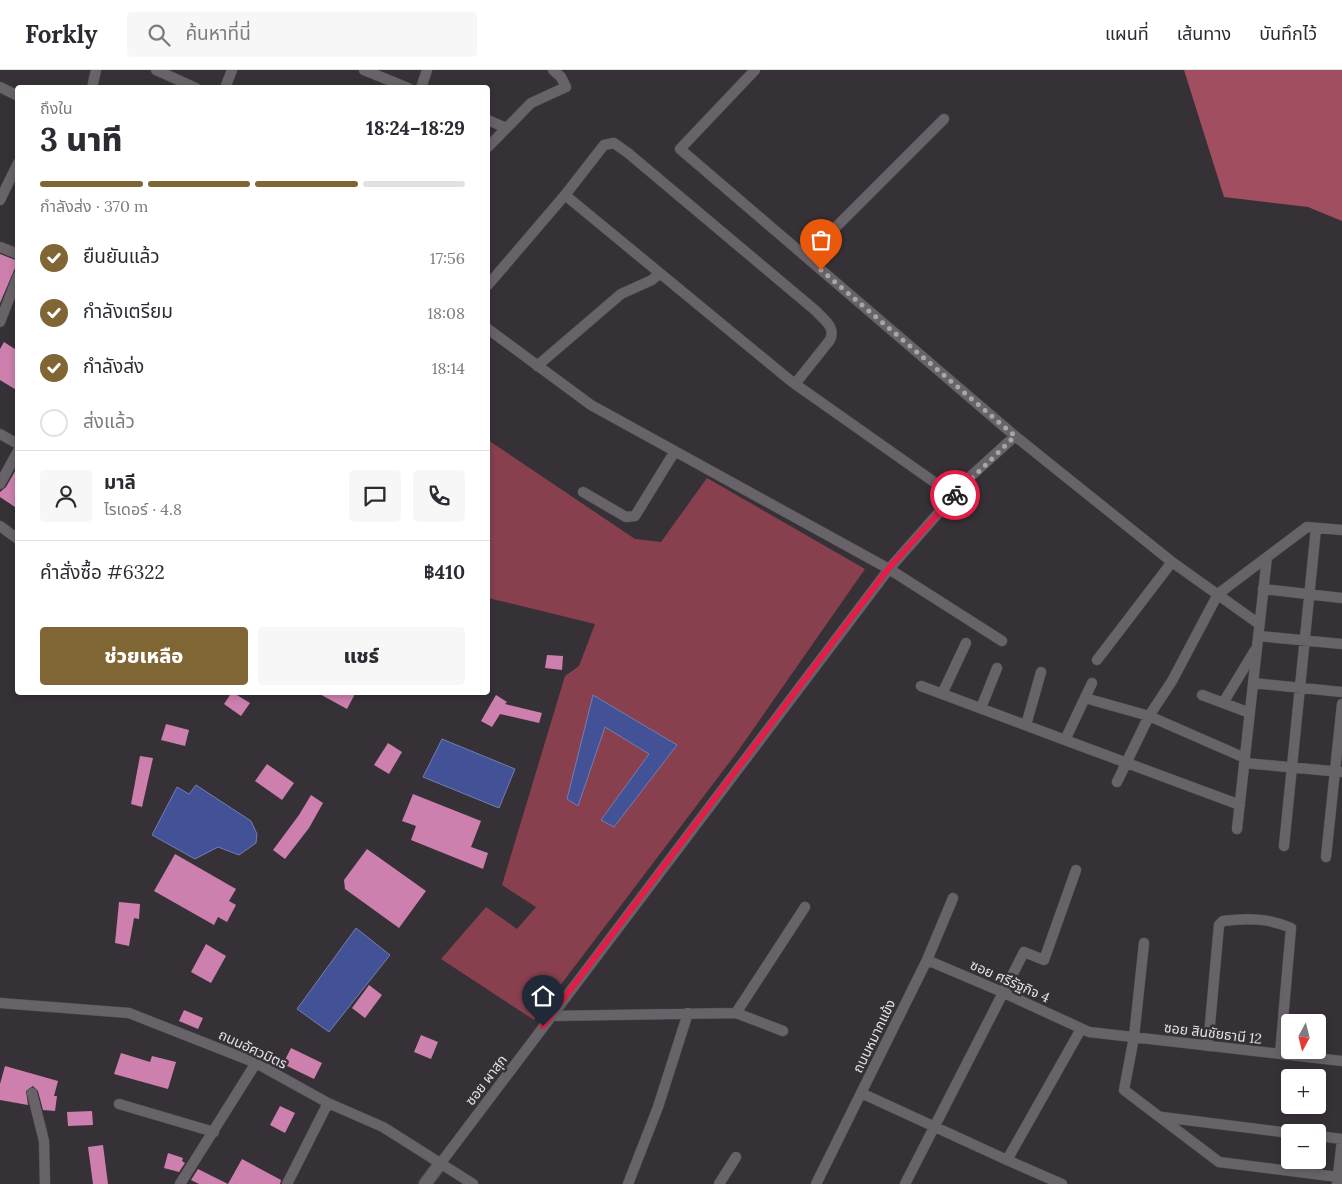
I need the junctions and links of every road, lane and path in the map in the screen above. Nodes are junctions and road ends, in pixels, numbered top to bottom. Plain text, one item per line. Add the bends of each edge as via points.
1 (96, 70) edge
2 (156, 70) edge
3 (232, 70) edge
4 (364, 70) edge
5 (427, 70) edge
6 (553, 70) edge
7 (756, 70) edge
8 (93, 85) edge
9 (189, 85) edge
10 (226, 85) edge
11 (401, 85) edge
12 (422, 85) edge
13 (0, 87) edge
14 (15, 94) edge
15 (944, 119) dead end
16 (490, 121) edge
17 (506, 128) junction
18 (490, 145) edge
19 (15, 169) edge
20 (565, 195) junction
21 (0, 200) edge
22 (0, 247) edge
23 (15, 253) edge
24 (806, 257) junction
25 (659, 273) junction
26 (490, 283) edge
27 (15, 284) edge
28 (0, 322) edge
29 (490, 331) edge
30 (537, 366) junction
31 (795, 384) junction
32 (0, 434) edge
33 (1015, 436) junction
34 (15, 442) edge
35 (675, 450) junction
36 (15, 456) edge
37 (0, 484) edge
38 (582, 492) dead end
39 (954, 496) junction
40 (0, 526) edge
41 (1316, 528) junction
42 (1342, 530) edge
43 (15, 538) edge
44 (1267, 557) junction
45 (1172, 562) junction
46 (888, 569) junction
47 (1263, 590) junction
48 (1218, 594) junction
49 (1310, 594) junction
50 (1342, 598) edge
51 (1259, 624) junction
52 (1258, 636) junction
53 (1002, 641) dead end
54 (1304, 641) junction
55 (966, 643) dead end
56 (1342, 644) edge
57 (1256, 649) junction
58 (1097, 660) dead end
59 (998, 668) dead end
60 (1041, 672) dead end
61 (1092, 683) dead end
62 (1253, 683) junction
63 (921, 686) dead end
64 (1300, 688) junction
65 (1342, 692) edge
66 (942, 694) junction
67 (1202, 695) dead end
68 (1085, 698) junction
69 (1223, 703) junction
70 (1342, 704) edge
71 (981, 708) junction
72 (1250, 713) junction
73 (1148, 716) junction
74 (1026, 725) junction
75 (1065, 740) junction
76 (1245, 760) junction
77 (1126, 763) junction
78 (1292, 767) junction
79 (1338, 772) edge
80 (1117, 782) dead end
81 (1240, 805) junction
82 (1237, 829) dead end
83 (1284, 846) dead end
84 (1326, 857) dead end
85 (1076, 870) dead end
86 (954, 898) dead end
87 (805, 907) dead end
88 (1144, 943) dead end
89 (926, 960) junction
90 (1002, 992) junction
91 (0, 1003) edge
92 (736, 1013) junction
93 (688, 1014) junction
94 (550, 1016) junction
95 (1082, 1029) junction
96 (783, 1031) dead end
97 (1134, 1038) junction
98 (1208, 1046) junction
99 (1280, 1054) junction
100 (1342, 1061) edge
101 (256, 1063) junction
102 (32, 1093) dead end
103 (861, 1093) junction
104 (328, 1103) junction
105 (118, 1104) dead end
106 (1161, 1117) junction
107 (935, 1126) junction
108 (214, 1132) junction
109 (1281, 1132) edge
110 (1326, 1137) edge
111 (1342, 1140) edge
112 (736, 1157) dead end
113 (1007, 1160) junction
114 (440, 1164) junction
115 (1337, 1180) edge
116 (45, 1184) edge
117 (180, 1184) edge
118 (287, 1184) edge
119 (425, 1184) edge
120 (473, 1184) edge
121 (628, 1184) edge
122 (719, 1184) edge
123 (816, 1184) edge
124 (905, 1184) edge
125 (1062, 1184) edge

1 - 8 street
2 - 9 street
3 - 10 street
4 - 11 street
5 - 12 street
6 - 17 street via 566,87 531,102
7 - 24 street via 680,150
13 - 14 street
15 - 24 street
16 - 17 street
17 - 18 street
19 - 21 street
20 - 25 street
20 - 26 street
20 - 31 street via 604,145 614,143 628,153 831,327 830,340
22 - 23 street
24 - 33 street
25 - 30 street via 652,280 621,294
25 - 31 street
27 - 28 street
29 - 30 street
30 - 35 street via 592,406
31 - 39 street
32 - 34 street
33 - 39 street, ซอย ผาสุก
33 - 45 street
35 - 38 street via 635,516 626,517
35 - 46 street
36 - 37 street
39 - 46 street, ซอย ผาสุก
40 - 43 street
41 - 42 street
41 - 44 street via 1306,527
41 - 49 street
44 - 47 street
44 - 48 street
45 - 48 street
45 - 58 street
46 - 53 street
46 - 94 street, ซอย ผาสุก
47 - 49 street
47 - 51 street
48 - 51 street
48 - 73 street via 1172,682
49 - 50 street
49 - 54 street
51 - 52 street
52 - 54 street
52 - 57 street
54 - 56 street
54 - 64 street
55 - 66 street
57 - 62 street
57 - 69 street
59 - 71 street
60 - 74 street
61 - 68 street
62 - 64 street
62 - 72 street
63 - 66 street
64 - 65 street
64 - 78 street
66 - 71 street
67 - 69 street
68 - 73 street
68 - 75 street
69 - 72 street
70 - 79 street
71 - 74 street
72 - 76 street
73 - 76 street
73 - 77 street
74 - 75 street
75 - 77 street
76 - 78 street
76 - 81 street
77 - 80 street
77 - 81 street
78 - 79 street
78 - 83 street
79 - 84 street
81 - 82 street
85 - 90 street via 1044,960 1024,952
86 - 89 street, ถนนหมากแข้ง
87 - 92 street
88 - 97 street
89 - 90 street, ซอย ศรีรัฐกิจ 4
89 - 103 street, ถนนหมากแข้ง
90 - 95 street, ซอย ศรีรัฐกิจ 4
90 - 107 street
91 - 101 street, ถนนอัศวมิตร via 129,1013
92 - 93 street
92 - 96 street
93 - 94 street
93 - 121 street via 658,1108
94 - 114 street, ซอย ผาสุก
95 - 97 street, ซอย สินชัยธานี 12
95 - 113 street
97 - 98 street, ซอย สินชัยธานี 12
97 - 106 street via 1124,1090
98 - 99 street, ซอย สินชัยธานี 12
98 - 99 street via 1220,925 1223,921 1257,919 1292,928
99 - 100 street, ซอย สินชัยธานี 12
101 - 104 street, ถนนอัศวมิตร
101 - 108 street
102 - 116 street via 44,1141
103 - 107 street
103 - 123 street, ถนนหมากแข้ง
104 - 114 street, ถนนอัศวมิตร via 384,1127
104 - 118 street
105 - 108 street
106 - 109 street
106 - 115 street via 1219,1162
107 - 113 street
107 - 124 street
108 - 117 street
110 - 111 street
111 - 115 street
112 - 122 street
113 - 125 street
114 - 119 street
114 - 120 street, ถนนอัศวมิตร

